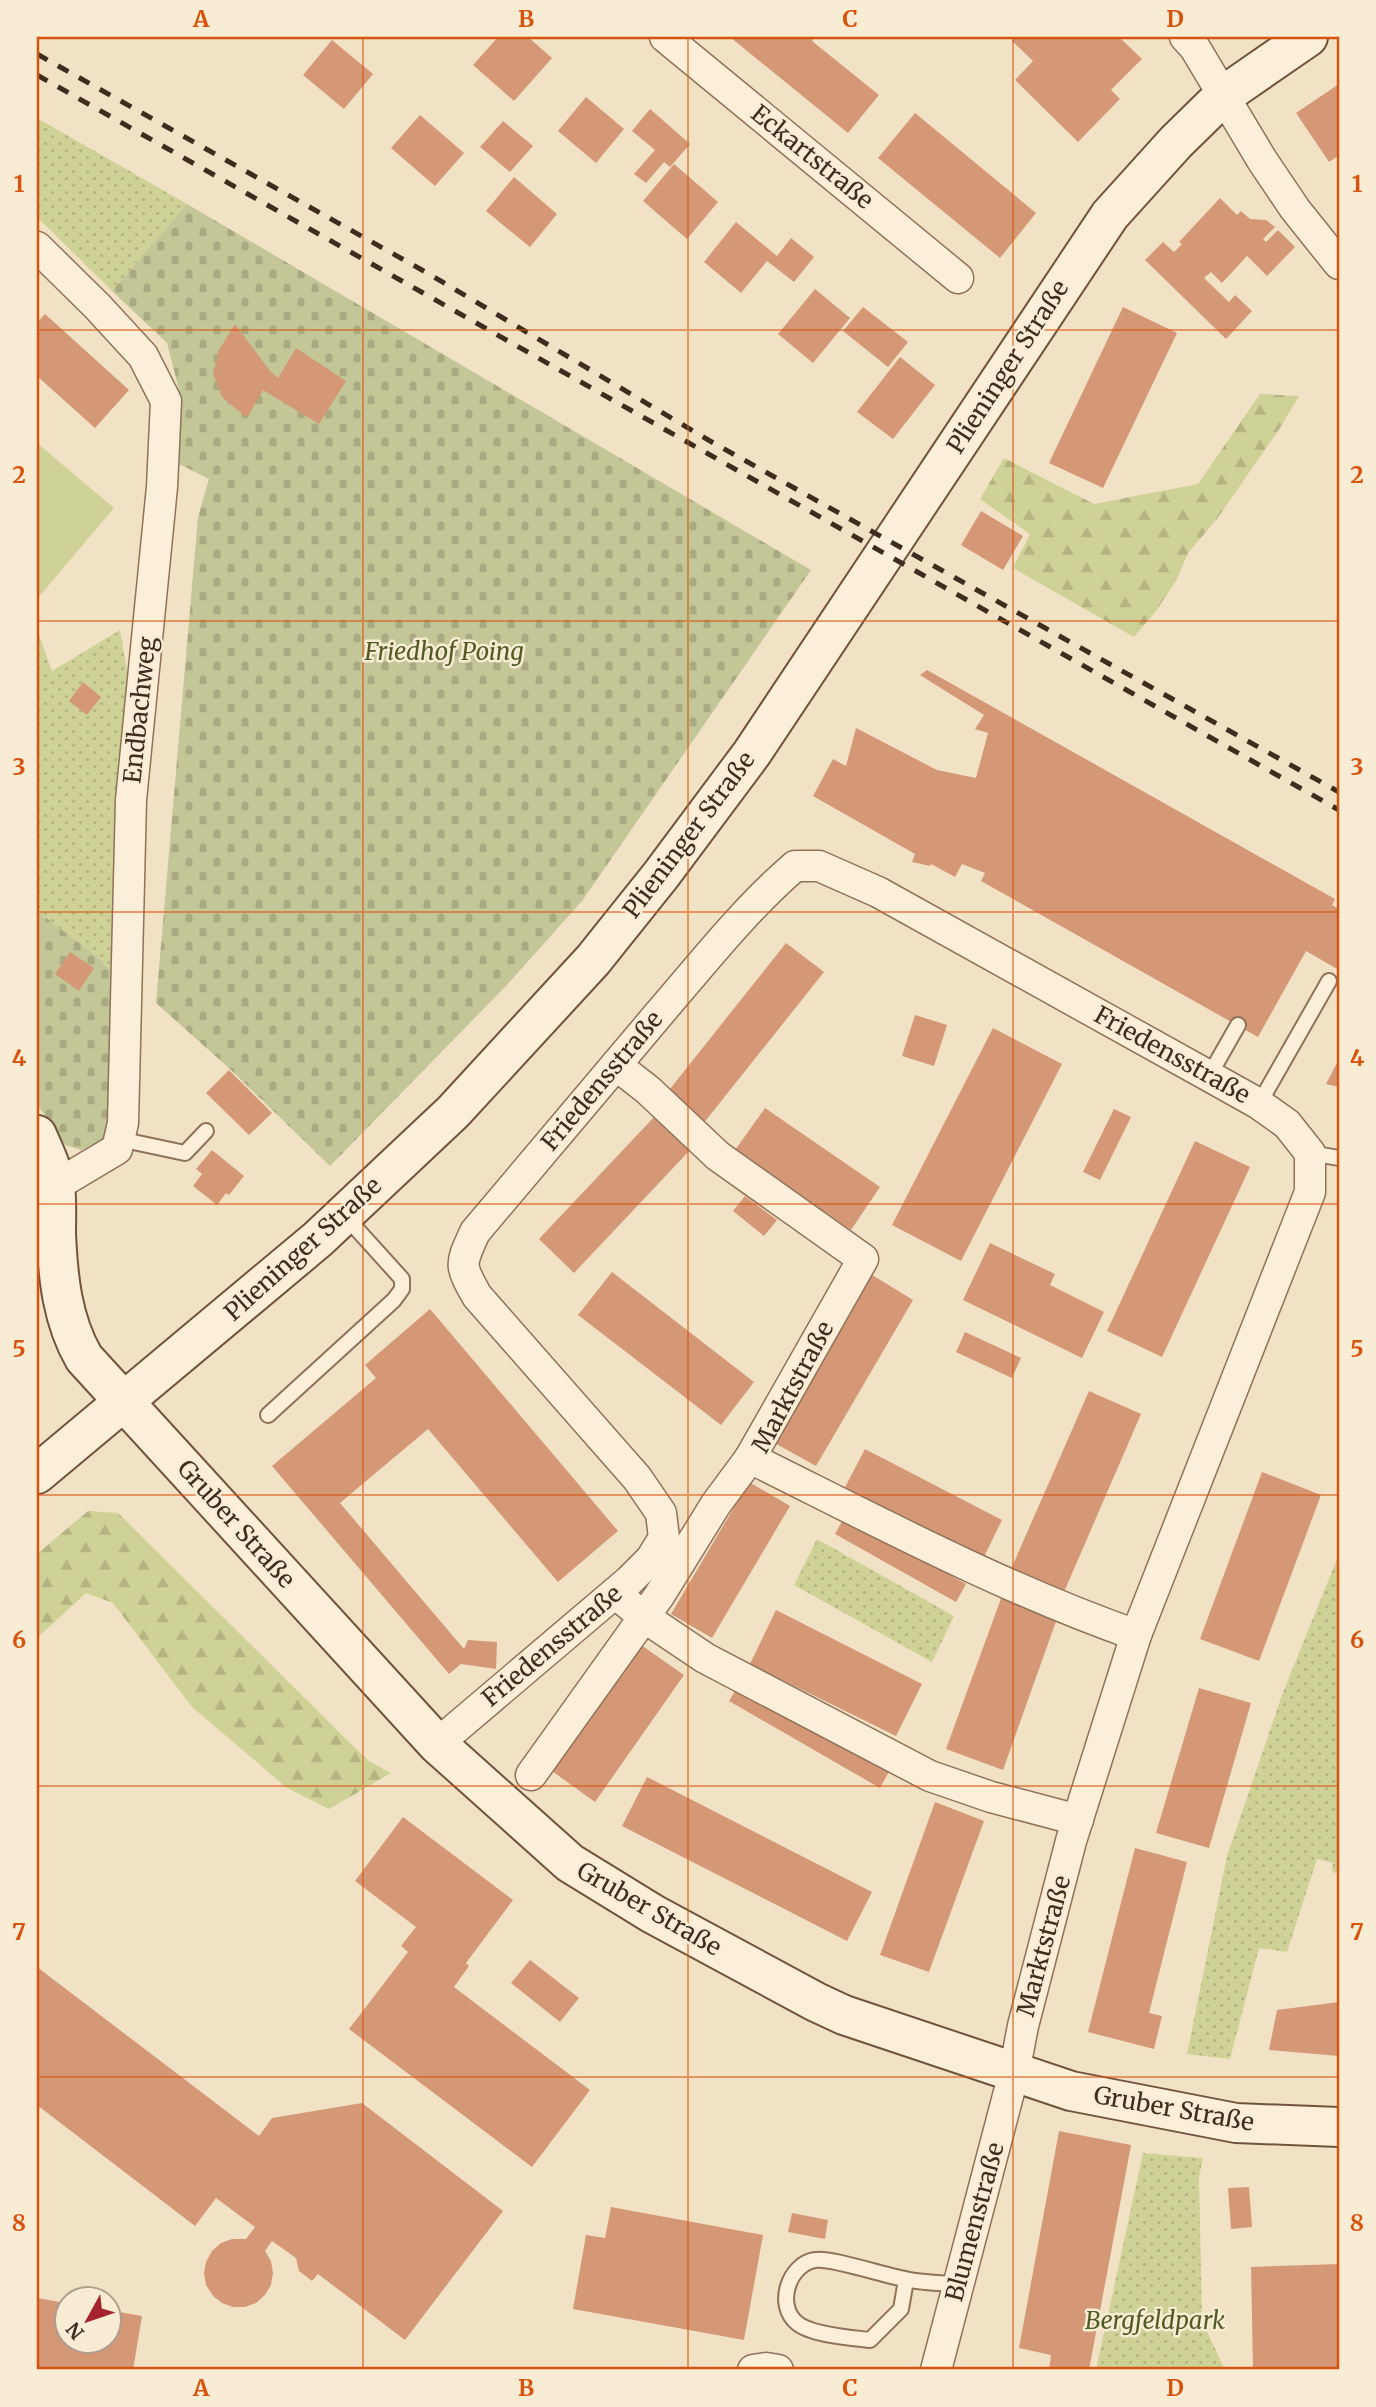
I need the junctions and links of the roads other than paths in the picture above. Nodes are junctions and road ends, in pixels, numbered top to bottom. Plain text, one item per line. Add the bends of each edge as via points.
1 (665, 37) edge
2 (1185, 37) edge
3 (1308, 37) edge
4 (1224, 96) junction
5 (37, 247) edge
6 (1339, 264) edge
7 (958, 278) dead end
8 (1329, 981) dead end
9 (1238, 1026) dead end
10 (616, 1065) junction
11 (1209, 1076) junction
12 (1259, 1104) junction
13 (206, 1131) dead end
14 (37, 1135) edge
15 (119, 1139) junction
16 (1325, 1156) edge
17 (55, 1186) junction
18 (344, 1215) junction
19 (124, 1402) junction
20 (268, 1415) dead end
21 (750, 1458) junction
22 (37, 1474) edge
23 (615, 1593) junction
24 (644, 1617) junction
25 (1136, 1635) junction
26 (436, 1744) junction
27 (531, 1775) dead end
28 (1078, 1820) junction
29 (1014, 2073) junction
30 (1339, 2127) edge
31 (906, 2280) junction
32 (958, 2284) junction
33 (753, 2370) edge
34 (778, 2370) edge
35 (936, 2370) edge

1 - 7 street, Eckartstraße
2 - 4 street
3 - 4 street, Plieninger Straße
4 - 6 street via 1295,209
4 - 18 street, Plieninger Straße via 1110,215 760,741 661,875 516,1046
5 - 15 street, Endbachweg via 143,356 166,401 162,487 131,800
8 - 12 lane
9 - 11 lane
10 - 11 street, Friedensstraße via 773,885 795,866 819,866 878,892
10 - 21 street, Marktstraße via 718,1156 863,1259
10 - 23 street, Friedensstraße via 475,1232 461,1262 477,1296 637,1478 661,1513 664,1538 651,1559
11 - 12 street, Friedensstraße
12 - 16 street, Friedensstraße
13 - 15 lane via 185,1153
14 - 17 street, Gruber Straße
15 - 17 street via 117,1149
16 - 25 street, Marktstraße
17 - 19 street, Gruber Straße via 65,1314 84,1358
18 - 19 street, Plieninger Straße
18 - 20 lane via 402,1279 402,1290
19 - 22 street, Plieninger Straße
19 - 26 street, Gruber Straße
21 - 24 street, Friedensstraße
21 - 25 street, Marktstraße via 993,1579
23 - 24 street
23 - 26 street, Friedensstraße
24 - 27 street, Friedensstraße
24 - 28 street via 705,1658 930,1776
25 - 28 street, Marktstraße
26 - 29 street, Gruber Straße via 570,1863 653,1914 835,2011
28 - 29 street, Marktstraße
29 - 30 street, Gruber Straße via 1071,2091 1236,2123
29 - 32 street, Blumenstraße
31 - 31 lane via 817,2259 801,2264 793,2274 786,2297 789,2314 797,2324 814,2331 870,2340 901,2309
31 - 32 lane
32 - 35 street, Blumenstraße
33 - 34 street

